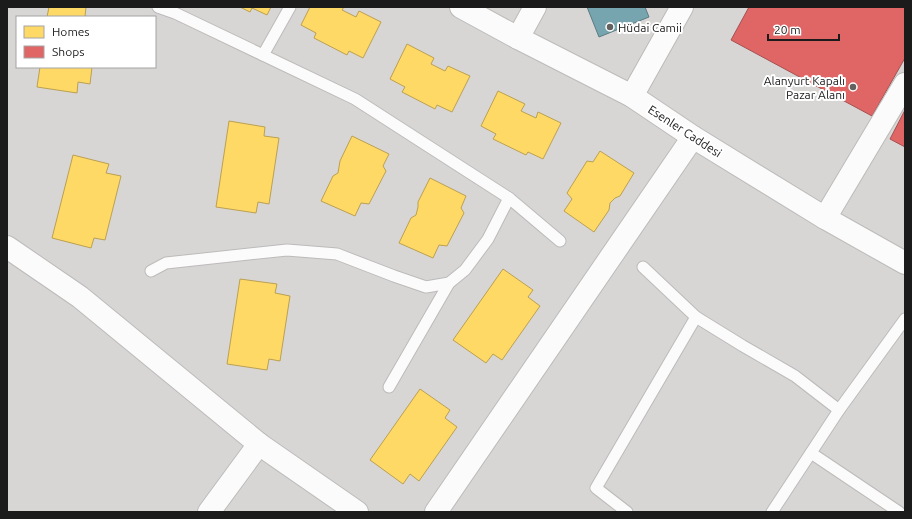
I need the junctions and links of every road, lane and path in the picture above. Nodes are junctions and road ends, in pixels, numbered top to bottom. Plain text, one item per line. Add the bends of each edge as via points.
1 (158, 7) edge
2 (290, 7) edge
3 (461, 7) edge
4 (534, 7) edge
5 (682, 7) edge
6 (518, 38) junction
7 (263, 55) junction
8 (905, 84) edge
9 (632, 96) junction
10 (693, 137) junction
11 (509, 198) junction
12 (825, 218) junction
13 (560, 241) dead end
14 (7, 247) edge
15 (905, 262) edge
16 (643, 267) dead end
17 (151, 271) dead end
18 (449, 283) junction
19 (696, 317) junction
20 (905, 319) edge
21 (389, 387) dead end
22 (839, 410) junction
23 (259, 444) junction
24 (811, 453) junction
25 (209, 512) edge
26 (357, 512) edge
27 (436, 512) edge
28 (627, 512) edge
29 (772, 512) edge
30 (899, 512) edge

1 - 7 lane
2 - 7 lane
3 - 6 street, Esenler Caddesi
4 - 6 street
5 - 9 street
6 - 9 street, Esenler Caddesi
7 - 11 lane via 355,99
8 - 12 street
9 - 10 street, Esenler Caddesi
10 - 12 street, Esenler Caddesi
10 - 27 street
11 - 13 lane
11 - 18 lane via 488,239 465,270
12 - 15 street, Esenler Caddesi
14 - 23 street via 80,296
16 - 19 lane
17 - 18 lane via 166,263 287,250 337,254 426,287
18 - 21 lane
19 - 22 lane via 794,376
19 - 28 lane via 596,488
20 - 22 lane
22 - 24 lane
23 - 25 street
23 - 26 street
24 - 29 lane
24 - 30 lane

